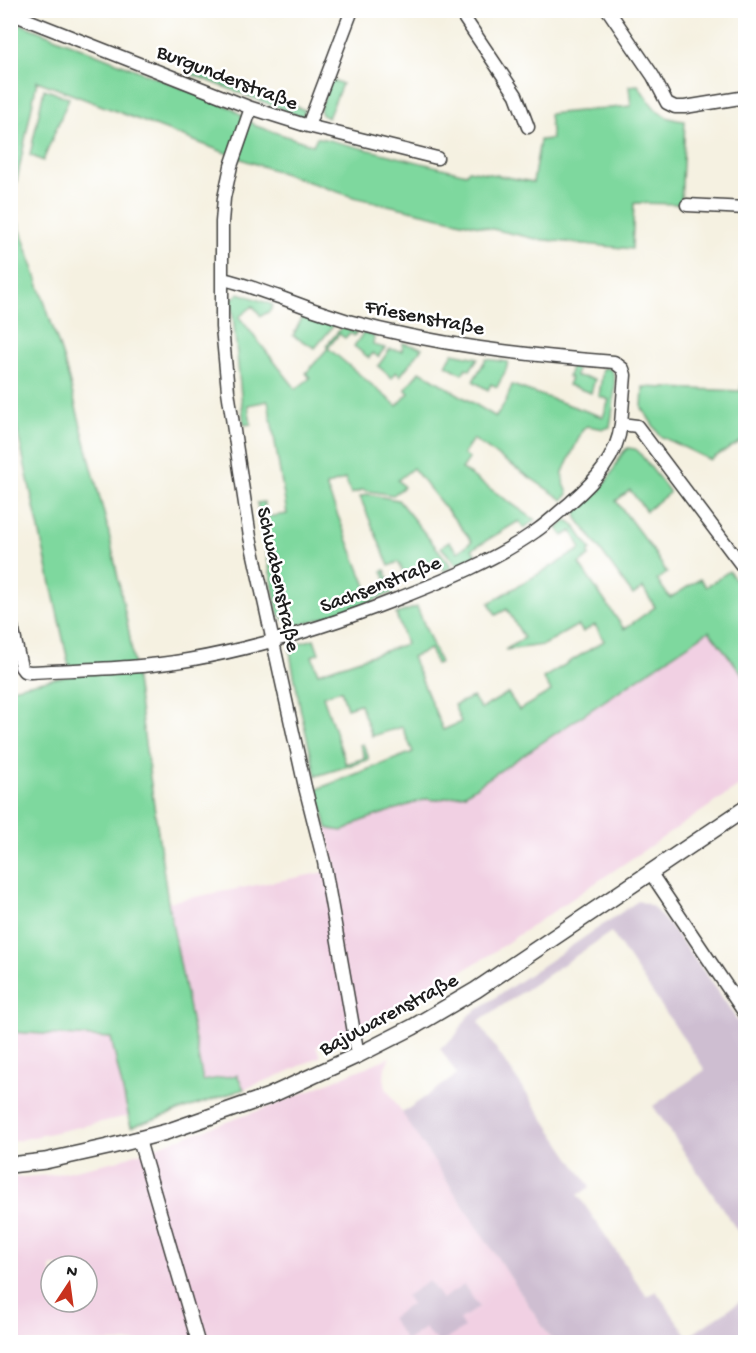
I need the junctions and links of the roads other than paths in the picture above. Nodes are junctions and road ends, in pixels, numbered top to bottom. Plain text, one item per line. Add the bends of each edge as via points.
1 (459, 10) edge
2 (608, 10) edge
3 (352, 11) edge
4 (10, 13) edge
5 (746, 97) edge
6 (251, 108) junction
7 (308, 126) junction
8 (528, 127) dead end
9 (437, 159) dead end
10 (687, 206) dead end
11 (746, 208) edge
12 (223, 279) junction
13 (623, 369) joint
14 (621, 424) junction
15 (746, 571) edge
16 (10, 618) edge
17 (273, 642) junction
18 (746, 808) edge
19 (650, 872) junction
20 (746, 1015) edge
21 (357, 1055) junction
22 (139, 1140) junction
23 (10, 1165) edge
24 (198, 1342) edge

1 - 8 street via 516,95
2 - 5 street via 668,103 685,107
3 - 7 street
4 - 6 street, Burgunderstraße
6 - 7 street, Burgunderstraße
6 - 12 street, Schwabenstraße via 224,198
7 - 9 street, Burgunderstraße
10 - 11 street
12 - 13 street, Friesenstraße via 392,332 514,353 614,362
12 - 17 street, Schwabenstraße via 222,327 233,430 250,537
13 - 14 street, Sachsenstraße
14 - 15 street via 637,426
14 - 17 street, Sachsenstraße via 613,450 593,483 533,533 425,588
16 - 17 street, Sachsenstraße via 21,667 30,672 144,666
17 - 21 street, Schwabenstraße via 324,862
18 - 19 street, Bajuwarenstraße
19 - 20 street
19 - 21 street, Bajuwarenstraße via 476,990
21 - 22 street, Bajuwarenstraße via 269,1096
22 - 23 street, Bajuwarenstraße
22 - 24 street

